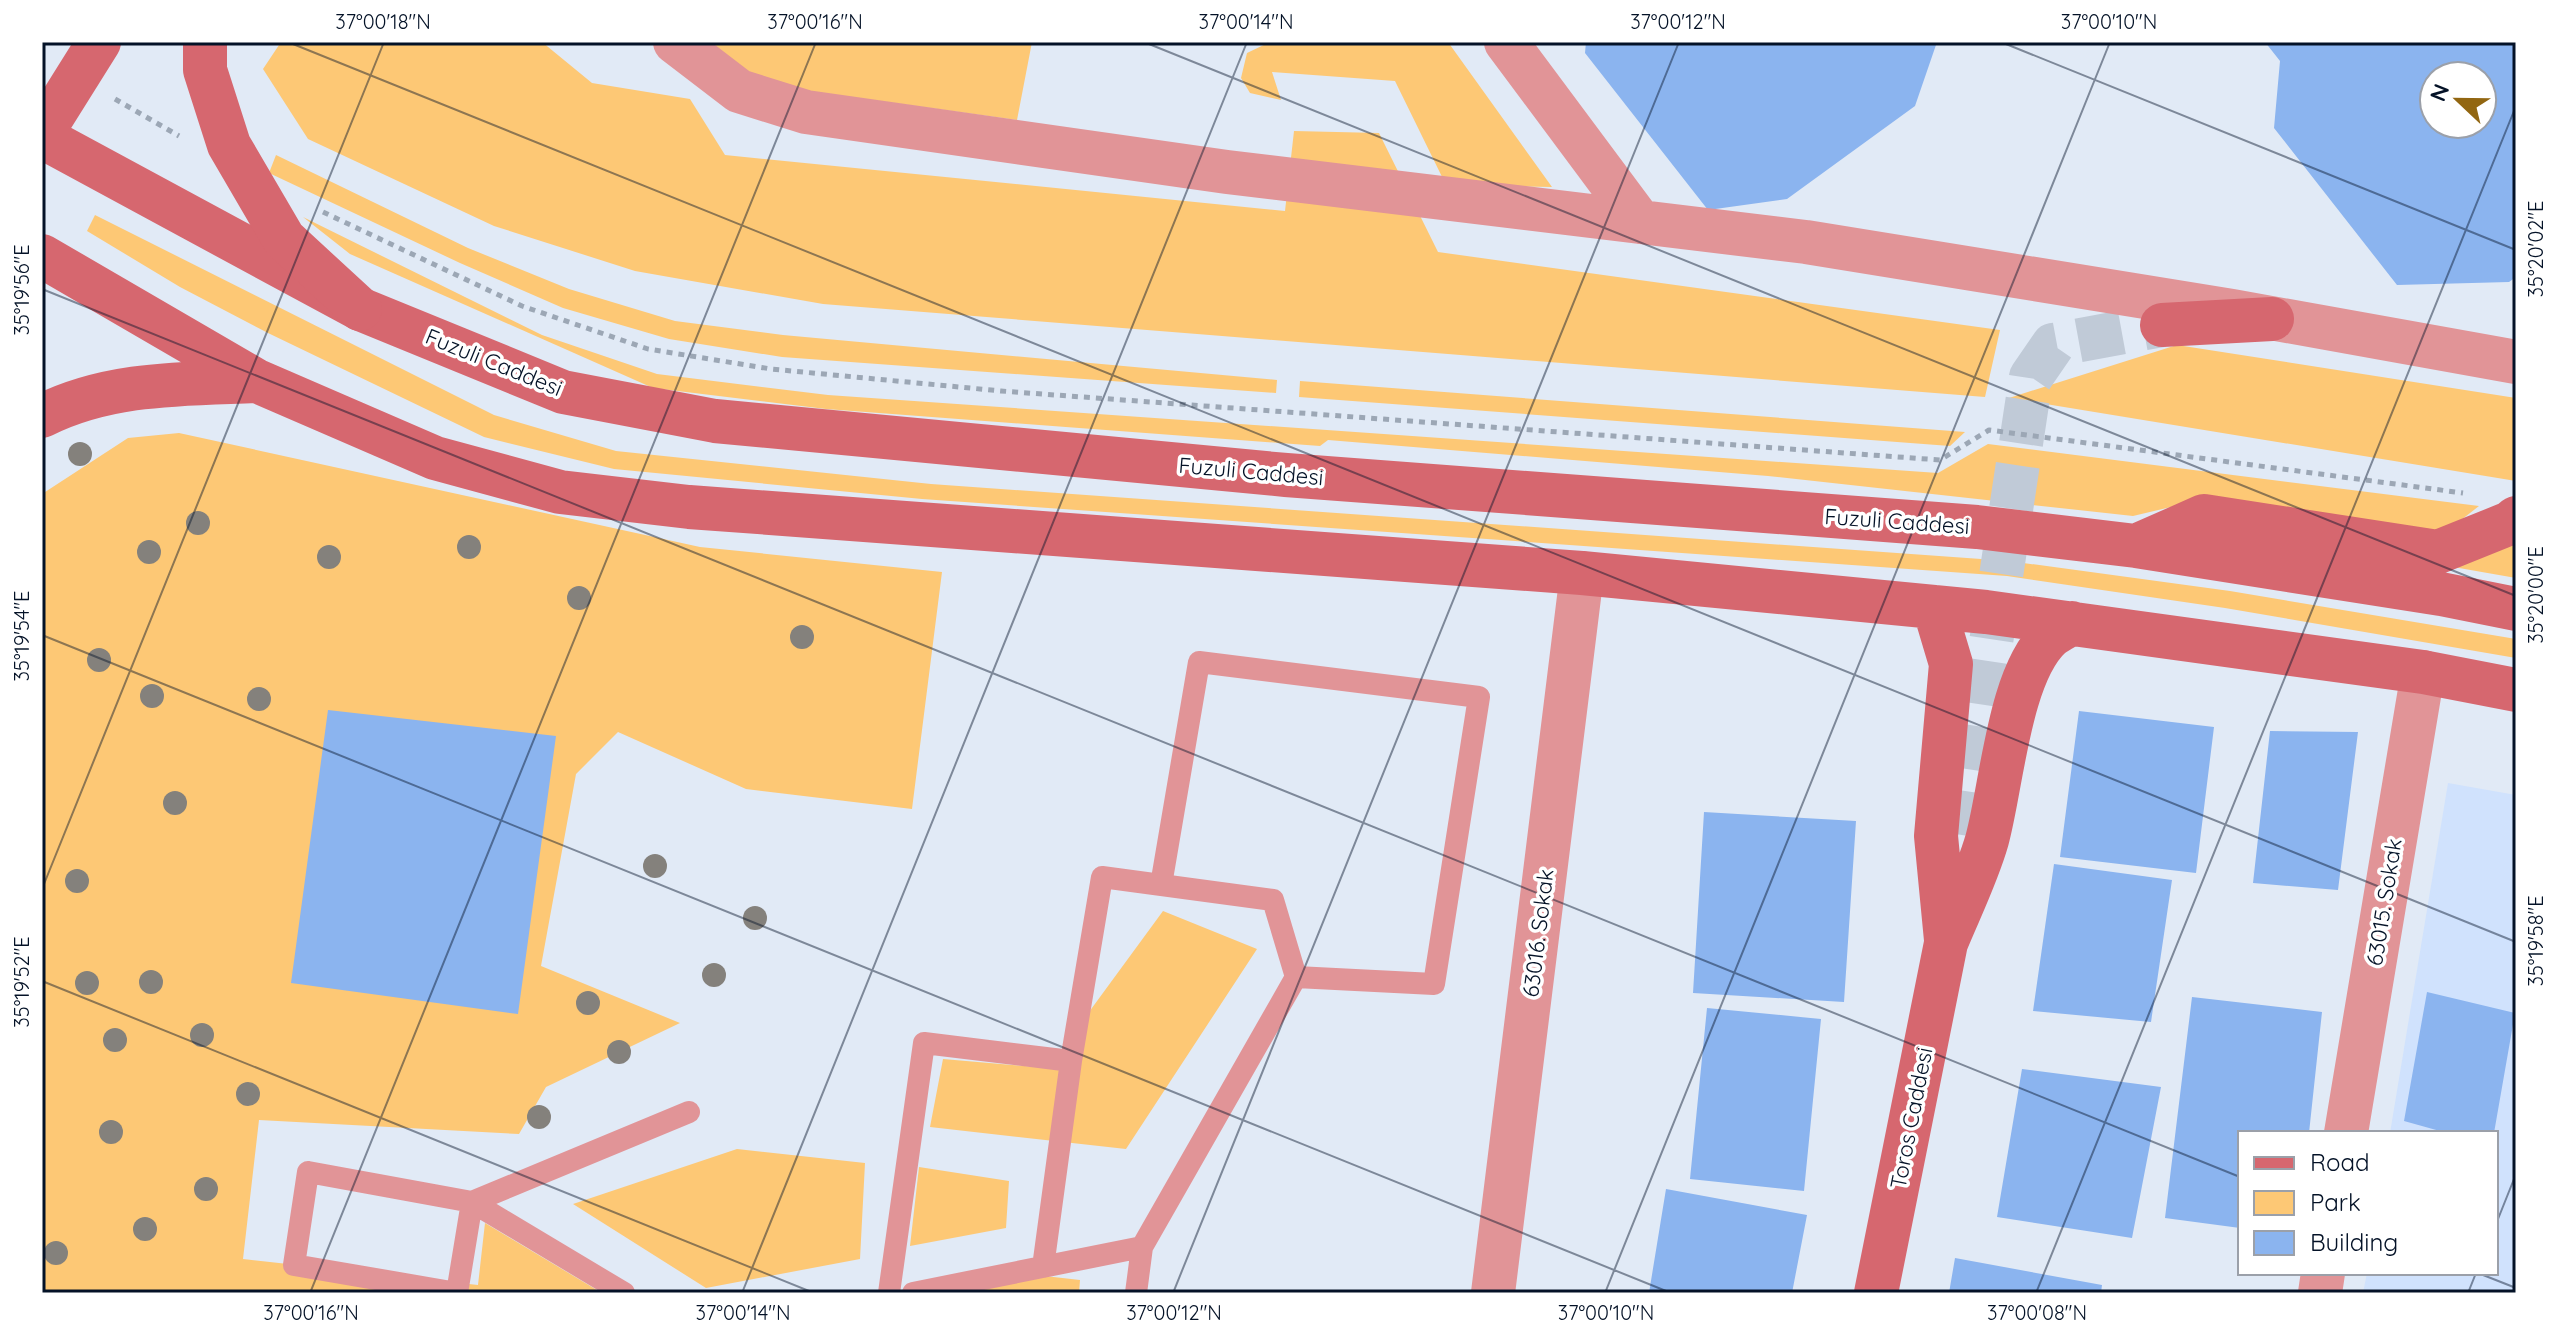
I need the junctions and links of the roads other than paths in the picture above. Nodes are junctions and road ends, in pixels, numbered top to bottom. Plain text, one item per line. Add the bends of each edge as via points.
1 (205, 42) edge
2 (675, 42) edge
3 (1506, 42) edge
4 (88, 59) edge
5 (42, 135) edge
6 (1640, 222) junction
7 (42, 256) edge
8 (360, 309) junction
9 (2272, 319) junction
10 (2162, 325) tunnel mouth
11 (2515, 356) edge
12 (257, 381) junction
13 (42, 416) edge
14 (2516, 518) edge
15 (2136, 546) junction
16 (1582, 573) junction
17 (1934, 607) junction
18 (2516, 609) edge
19 (2072, 623) junction
20 (2423, 672) junction
21 (2516, 690) edge
22 (1962, 835) tunnel mouth
23 (1161, 885) junction
24 (1946, 943) junction
25 (1296, 977) junction
26 (1071, 1061) junction
27 (689, 1112) dead end
28 (2346, 1131) edge
29 (472, 1202) junction
30 (1142, 1247) junction
31 (1043, 1267) junction
32 (624, 1293) edge
33 (889, 1293) edge
34 (913, 1293) edge
35 (1136, 1293) edge
36 (1493, 1293) edge
37 (1876, 1293) edge

1 - 8 main road, bridge via 205,70 229,145 284,239
2 - 6 street via 739,91 806,112 1227,172
3 - 6 street
4 - 5 main road
5 - 8 main road, Fuzuli Caddesi
6 - 9 street via 1806,242
7 - 12 main road
8 - 15 main road, Fuzuli Caddesi via 563,392 715,421 1286,475 1977,527
9 - 10 main road
9 - 11 street
12 - 13 main road via 116,390
12 - 16 main road via 435,458 560,492 689,507
14 - 15 main road via 2438,552 2204,516
15 - 18 main road, Fuzuli Caddesi
16 - 17 main road
16 - 36 street, 63016. Sokak
17 - 19 main road
17 - 24 main road, Toros Caddesi via 1951,664 1936,836
19 - 20 main road
19 - 24 main road, Toros Caddesi via 2051,636 2029,667 1986,840
20 - 21 main road
20 - 28 street, 63015. Sokak
22 - 24 main road
23 - 25 lane via 1273,900
23 - 25 lane via 1199,662 1479,697 1434,984
23 - 26 lane via 1102,877
24 - 37 main road, Toros Caddesi
25 - 30 lane
26 - 31 lane
26 - 33 lane via 924,1043
27 - 29 lane
29 - 29 lane via 457,1293 294,1265 308,1172
29 - 32 lane
30 - 31 lane
30 - 35 lane
31 - 34 lane

